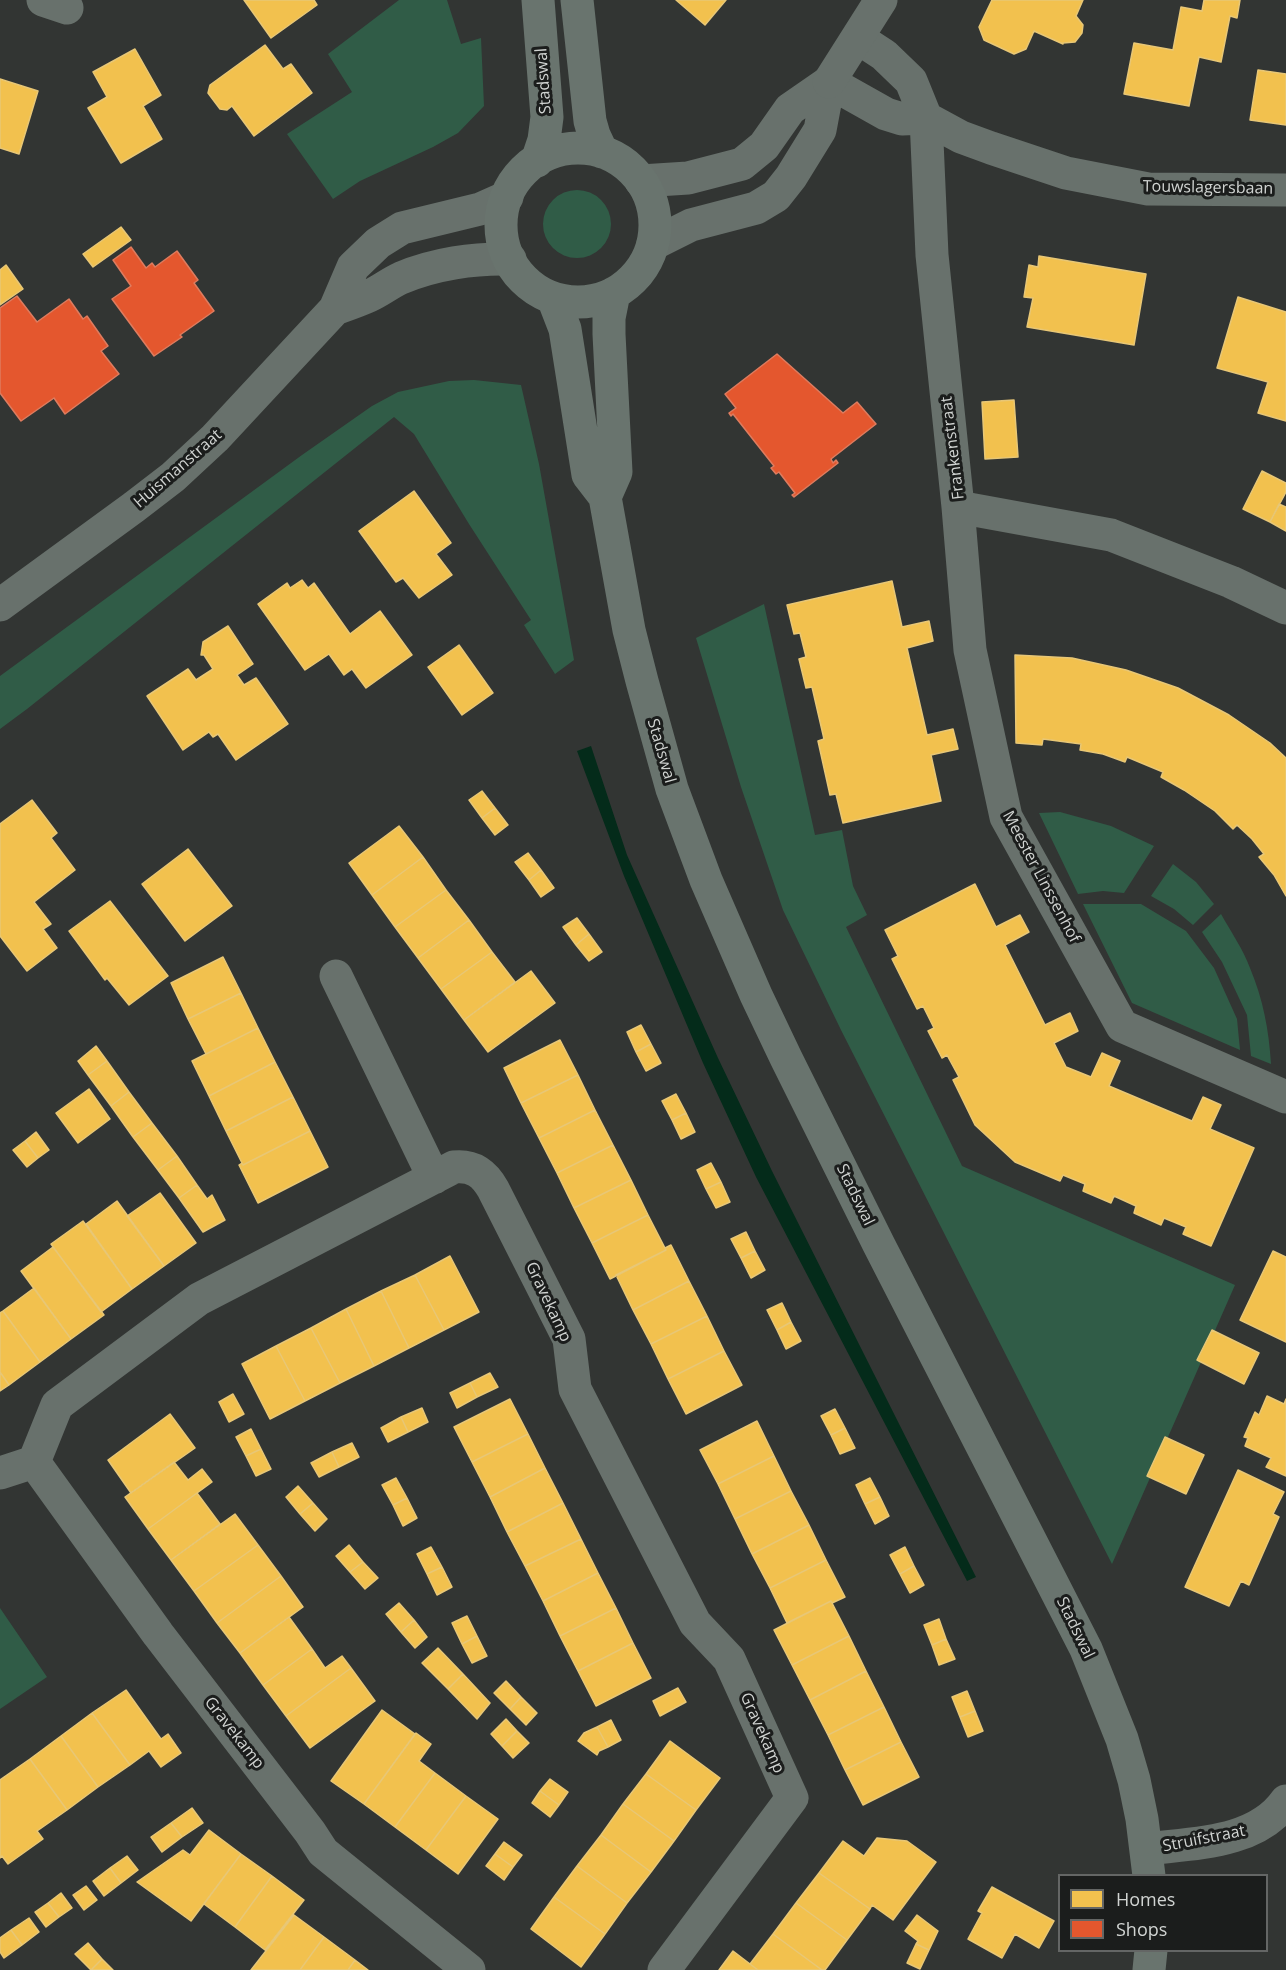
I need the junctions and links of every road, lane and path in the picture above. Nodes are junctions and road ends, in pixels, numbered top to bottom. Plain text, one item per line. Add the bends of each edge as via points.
1 (537, 0) edge
2 (577, 0) edge
3 (881, 0) edge
4 (858, 38) junction
5 (829, 82) junction
6 (926, 118) junction
7 (602, 152) junction
8 (537, 161) junction
9 (641, 181) junction
10 (1286, 190) edge
11 (507, 197) junction
12 (653, 244) junction
13 (510, 260) junction
14 (614, 293) junction
15 (553, 298) junction
16 (335, 309) junction
17 (605, 497) junction
18 (958, 507) junction
19 (0, 605) edge
20 (1286, 608) edge
21 (336, 976) dead end
22 (1286, 1097) edge
23 (434, 1178) junction
24 (34, 1462) junction
25 (0, 1473) edge
26 (1286, 1801) edge
27 (1148, 1862) edge
28 (1151, 1952) edge
29 (469, 1970) edge
30 (664, 1970) edge
31 (1149, 1970) edge

1 - 8 main road, Stadswal via 548,117
2 - 7 main road via 590,121
3 - 4 street
4 - 5 street
4 - 6 street via 884,54 911,81
5 - 6 street, Touwslagersbaan via 886,114 902,119
5 - 9 street via 790,109 764,146 742,164 688,178
5 - 12 street via 820,130 776,196 756,208 691,225
6 - 10 street, Touwslagersbaan via 1027,161 1105,181 1148,189
6 - 18 street, Frankenstraat via 932,255
7 - 8 main road via 569,149
7 - 9 main road via 624,164
8 - 11 main road via 519,176
9 - 12 main road via 654,212
11 - 13 main road via 501,224
11 - 16 street, Huismanstraat via 480,209 414,224 388,235 353,267
12 - 14 main road via 639,273
13 - 15 main road via 528,282
13 - 16 street, Huismanstraat via 489,258 420,270 371,296
14 - 15 main road via 584,301
14 - 17 main road via 609,334 616,472
15 - 17 main road, Stadswal via 565,329 588,475
16 - 19 street, Huismanstraat via 215,438 173,477
17 - 27 main road, Stadswal via 642,681 672,789 706,880 756,996 879,1245 1086,1649 1134,1780
18 - 20 street, Frankenstraat via 1111,535
18 - 22 street, Meester Linssenhof via 970,650 1006,817 1116,1016 1122,1026
21 - 23 street
23 - 24 street, Gravekamp via 199,1299 57,1405
23 - 30 street, Gravekamp via 464,1166 480,1172 489,1182 569,1339 576,1389 695,1623 729,1659 792,1798
24 - 25 street
24 - 29 street, Gravekamp via 323,1852
26 - 27 street, Struifstraat via 1270,1819 1244,1833 1206,1841
28 - 31 main road

